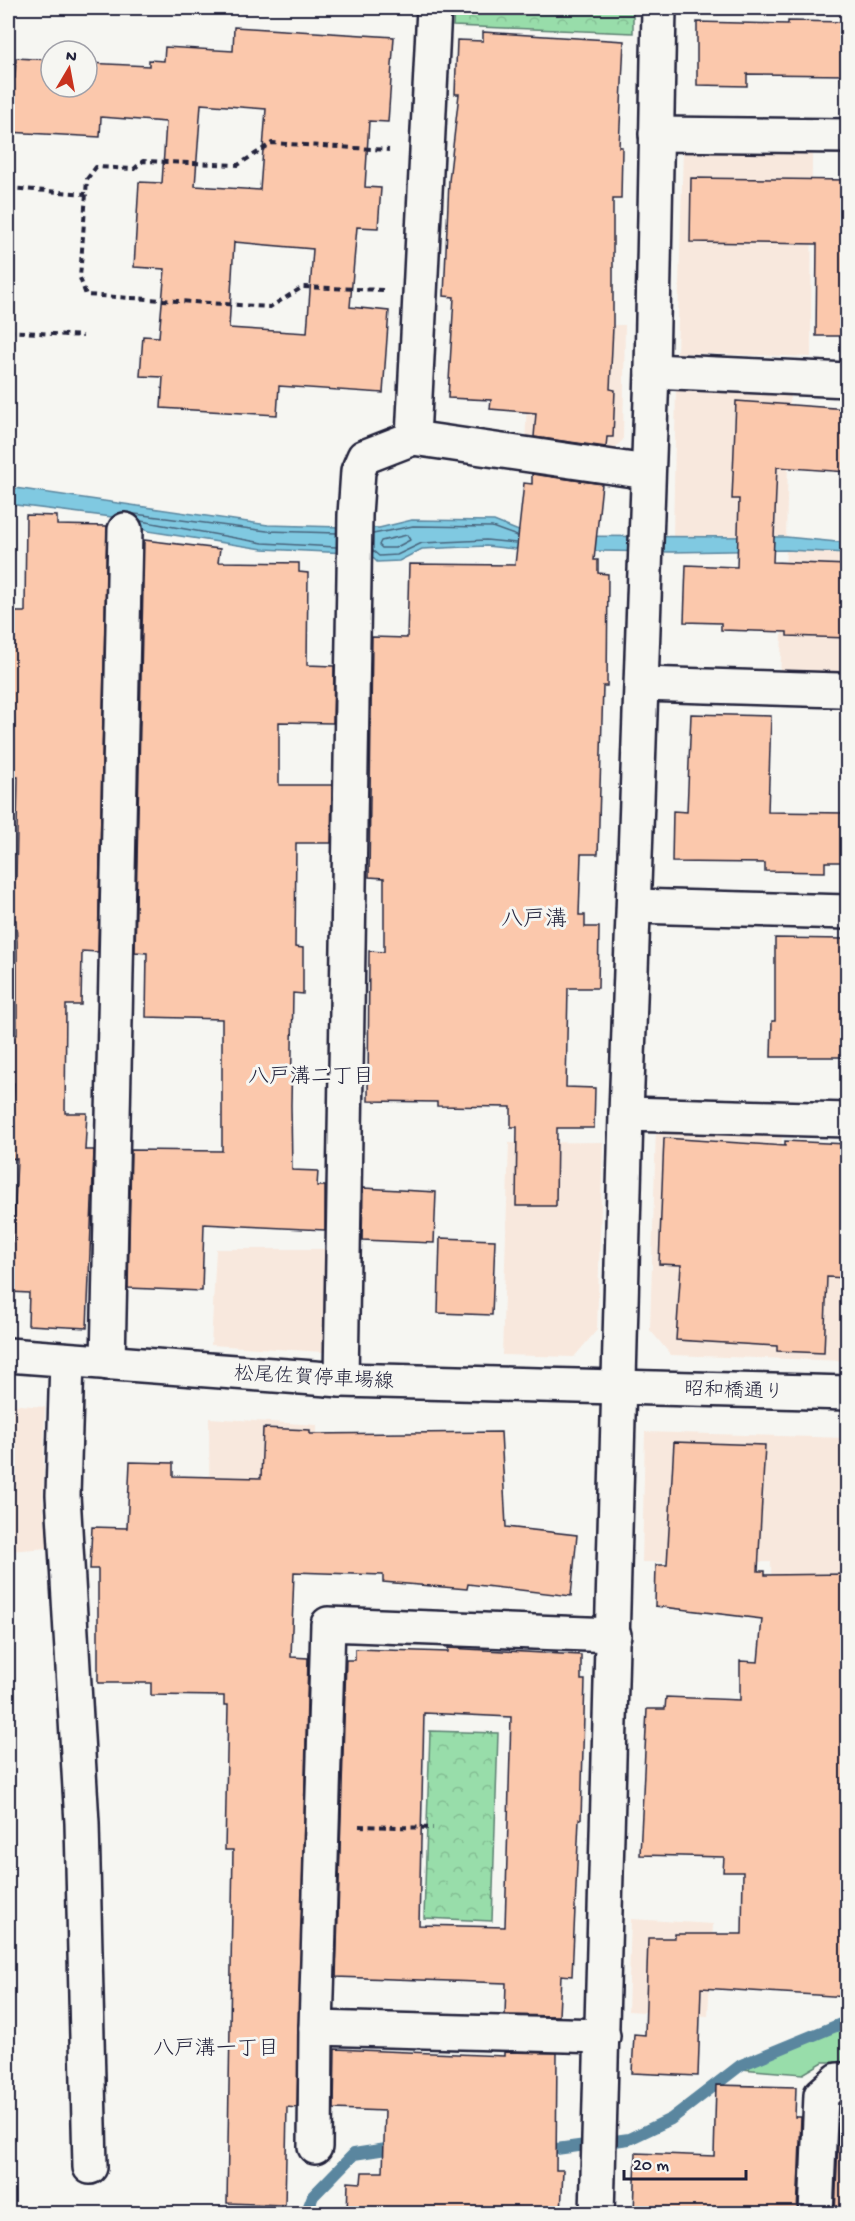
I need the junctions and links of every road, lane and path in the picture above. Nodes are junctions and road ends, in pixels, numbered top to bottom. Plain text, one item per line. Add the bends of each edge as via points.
1 (434, 8) edge
2 (659, 8) edge
3 (656, 134) junction
4 (848, 136) edge
5 (427, 152) junction
6 (8, 188) edge
7 (86, 194) junction
8 (420, 292) junction
9 (8, 332) edge
10 (83, 336) dead end
11 (652, 371) junction
12 (848, 380) edge
13 (413, 438) junction
14 (647, 472) junction
15 (125, 530) dead end
16 (642, 684) junction
17 (839, 690) dead end
18 (634, 906) junction
19 (848, 912) edge
20 (626, 1114) junction
21 (848, 1120) edge
22 (8, 1355) edge
23 (67, 1360) junction
24 (108, 1363) junction
25 (341, 1380) junction
26 (621, 1386) junction
27 (848, 1393) edge
28 (614, 1635) junction
29 (322, 1826) junction
30 (433, 1828) dead end
31 (316, 2028) junction
32 (603, 2036) junction
33 (848, 2080) edge
34 (315, 2147) dead end
35 (90, 2167) dead end
36 (597, 2214) edge
37 (816, 2214) edge

1 - 5 street
2 - 3 street
3 - 4 street
3 - 11 street
5 - 7 path via 272,143 238,165 142,161 134,169 96,167 87,179
5 - 8 street
6 - 7 path
7 - 8 path via 80,278 86,295 270,307 303,286
8 - 13 street
9 - 10 path
11 - 12 street
11 - 14 street
13 - 14 street
13 - 25 street via 364,457 358,471 353,571
14 - 16 street
15 - 24 street
16 - 17 street
16 - 18 street
18 - 19 street
18 - 20 street
20 - 21 street
20 - 26 street
22 - 23 street, 松尾佐賀停車場線
23 - 24 street, 松尾佐賀停車場線
23 - 35 street via 63,1495 82,1823
24 - 25 street, 松尾佐賀停車場線
25 - 26 street, 松尾佐賀停車場線
26 - 27 street, 昭和橋通り
26 - 28 street
28 - 29 street via 328,1624
28 - 32 street
29 - 30 path
29 - 31 street
31 - 32 street
31 - 34 street
32 - 36 street
33 - 37 street via 838,2080 821,2095

